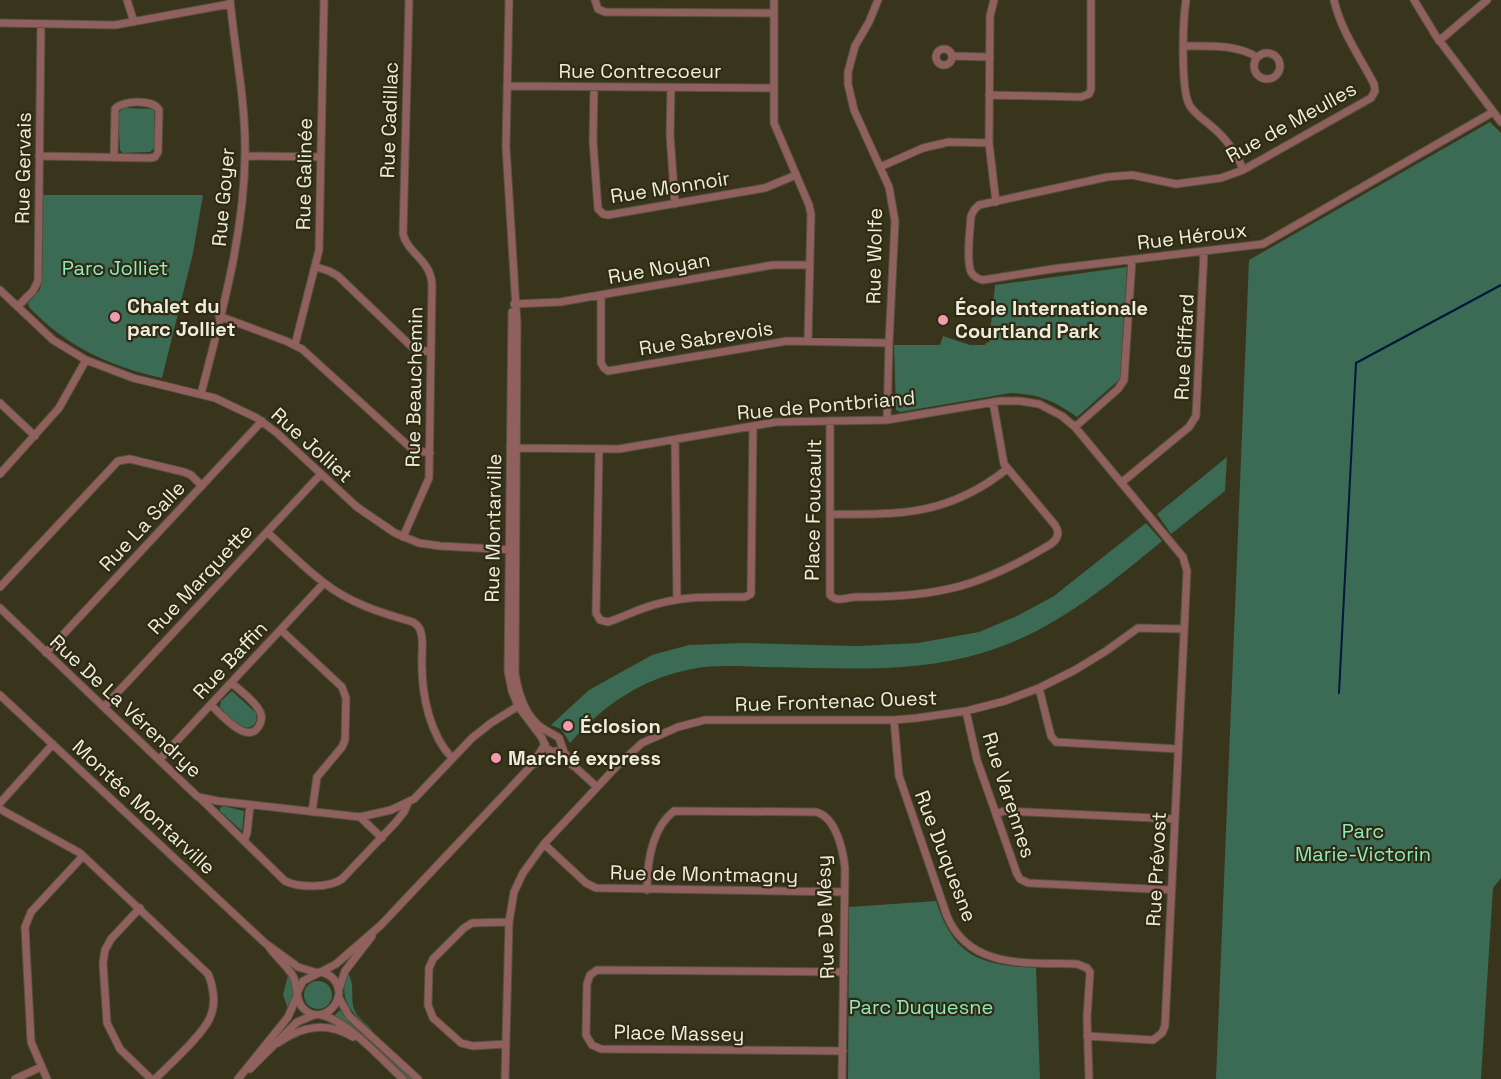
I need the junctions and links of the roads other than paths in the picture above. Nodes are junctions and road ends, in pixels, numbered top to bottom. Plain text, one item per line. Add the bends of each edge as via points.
1 (127, 0) edge
2 (324, 0) edge
3 (409, 0) edge
4 (509, 0) edge
5 (595, 0) edge
6 (774, 0) edge
7 (878, 0) edge
8 (994, 0) edge
9 (1091, 0) edge
10 (1186, 0) edge
11 (1334, 0) edge
12 (1414, 0) edge
13 (1487, 0) edge
14 (230, 2) edge
15 (774, 13) junction
16 (134, 22) junction
17 (0, 23) edge
18 (41, 24) junction
19 (1439, 41) junction
20 (1184, 46) junction
21 (952, 56) dead end
22 (990, 57) junction
23 (1257, 57) dead end
24 (507, 86) junction
25 (594, 87) junction
26 (671, 88) junction
27 (773, 88) junction
28 (989, 95) junction
29 (1493, 112) junction
30 (1501, 123) edge
31 (989, 143) junction
32 (39, 156) junction
33 (245, 156) junction
34 (114, 157) junction
35 (321, 157) junction
36 (880, 167) junction
37 (1243, 170) junction
38 (796, 176) junction
39 (996, 202) junction
40 (675, 204) junction
41 (405, 241) joint
42 (1204, 251) junction
43 (1132, 260) junction
44 (809, 265) junction
45 (316, 267) junction
46 (972, 274) joint
47 (0, 290) edge
48 (601, 295) junction
49 (514, 304) junction
50 (18, 306) junction
51 (219, 316) junction
52 (808, 341) junction
53 (889, 343) junction
54 (295, 345) junction
55 (431, 352) junction
56 (86, 360) junction
57 (201, 394) junction
58 (993, 402) junction
59 (0, 403) edge
60 (887, 420) junction
61 (262, 421) junction
62 (830, 421) junction
63 (753, 426) junction
64 (1075, 427) junction
65 (35, 436) junction
66 (675, 440) junction
67 (513, 448) junction
68 (599, 450) junction
69 (430, 453) junction
70 (1007, 469) junction
71 (0, 474) edge
72 (321, 474) junction
73 (1121, 483) junction
74 (202, 486) junction
75 (831, 514) junction
76 (267, 532) junction
77 (403, 537) junction
78 (512, 550) junction
79 (324, 583) junction
80 (0, 587) edge
81 (677, 599) junction
82 (0, 608) edge
83 (1184, 629) junction
84 (281, 630) junction
85 (46, 653) junction
86 (232, 683) junction
87 (1039, 688) junction
88 (0, 694) edge
89 (211, 705) junction
90 (521, 705) junction
91 (104, 707) junction
92 (966, 711) junction
93 (894, 720) junction
94 (556, 735) junction
95 (545, 743) junction
96 (53, 744) junction
97 (561, 745) junction
98 (1178, 749) junction
99 (553, 752) junction
100 (452, 758) junction
101 (160, 759) junction
102 (532, 765) junction
103 (575, 767) junction
104 (597, 787) junction
105 (198, 797) junction
106 (0, 803) edge
107 (408, 803) junction
108 (250, 806) junction
109 (0, 809) edge
110 (312, 812) junction
111 (996, 814) junction
112 (360, 817) junction
113 (1175, 819) junction
114 (382, 838) junction
115 (244, 840) junction
116 (544, 844) junction
117 (83, 856) junction
118 (647, 890) junction
119 (1171, 890) junction
120 (844, 892) junction
121 (140, 908) junction
122 (509, 922) junction
123 (381, 925) junction
124 (265, 943) junction
125 (319, 972) junction
126 (844, 972) junction
127 (339, 993) junction
128 (297, 994) junction
129 (319, 1015) junction
130 (1087, 1036) junction
131 (278, 1043) junction
132 (506, 1044) junction
133 (370, 1050) junction
134 (843, 1052) junction
135 (41, 1067) junction
136 (15, 1079) edge
137 (47, 1079) edge
138 (153, 1079) edge
139 (239, 1079) edge
140 (403, 1079) edge
141 (418, 1079) edge
142 (505, 1079) edge
143 (842, 1079) edge
144 (1089, 1079) edge

1 - 16 street
2 - 35 street, Rue Galinée
3 - 41 street, Rue Cadillac
4 - 24 street, Rue Montarville
5 - 15 street via 598,9 605,12
6 - 15 street
7 - 36 street, Rue Wolfe via 855,46 848,84 854,110
8 - 22 street
9 - 28 street via 1088,95
10 - 20 street
11 - 37 street, Rue de Meulles via 1348,39 1374,84 1373,95
12 - 19 street
13 - 19 street
14 - 16 street
14 - 33 street, Rue Goyer via 244,111
15 - 27 street
16 - 18 street
17 - 18 street
18 - 32 street, Rue Gervais
19 - 29 street
20 - 23 street via 1220,46
20 - 37 street via 1184,87 1190,106 1229,143
21 - 22 street
22 - 28 street
24 - 25 street, Rue Contrecoeur
24 - 49 street, Rue Montarville
25 - 26 street, Rue Contrecoeur
25 - 40 street, Rue Monnoir via 593,141 599,210 608,215
26 - 27 street, Rue Contrecoeur
26 - 40 street
27 - 38 street via 775,126
28 - 31 street
29 - 30 street
29 - 42 street, Rue Héroux via 1269,241
31 - 36 street via 949,142 923,148
31 - 39 street
32 - 34 street
32 - 50 street, Rue Gervais via 38,281
33 - 35 street
33 - 51 street, Rue Goyer via 237,244
34 - 34 street via 155,157 157,105 118,105
35 - 45 street, Rue Galinée
36 - 53 street, Rue Wolfe via 889,187 895,220
37 - 39 street, Rue de Meulles via 1221,178 1176,184 1132,175 1107,177
38 - 40 street, Rue Monnoir via 765,189
38 - 44 street via 811,214
39 - 46 street, Rue de Meulles via 979,205 972,214
41 - 55 street, Rue Beauchemin via 424,262 431,279
42 - 43 street, Rue Héroux
42 - 73 street, Rue Giffard via 1196,416 1189,427
43 - 46 street, Rue Héroux via 983,279
43 - 64 street via 1124,380
44 - 48 street, Rue Noyan via 773,265
44 - 52 street
45 - 54 street, Rue Galinée
45 - 55 street via 335,274 414,349
47 - 50 street, Rue Jolliet
48 - 49 street, Rue Noyan
48 - 52 street, Rue Sabrevois via 601,363 608,370 766,344
49 - 67 street, Rue Montarville
50 - 56 street, Rue Jolliet via 53,340
51 - 54 street
51 - 57 street, Rue Goyer
52 - 53 street, Rue Sabrevois
53 - 60 street, Rue Wolfe
54 - 69 street via 412,450
55 - 69 street, Rue Beauchemin
56 - 57 street, Rue Jolliet via 133,378
56 - 65 street via 63,402
57 - 61 street, Rue Jolliet
58 - 60 street, Rue de Pontbriand
58 - 64 street, Rue de Pontbriand via 1039,404
58 - 70 street, Place Foucault
59 - 65 street
60 - 62 street, Rue de Pontbriand
61 - 72 street, Rue Jolliet
61 - 74 street, Rue La Salle
62 - 63 street, Rue de Pontbriand
62 - 75 street, Place Foucault
63 - 66 street, Rue de Pontbriand
63 - 81 street via 752,592 745,597
64 - 73 street, Rue de Pontbriand
65 - 71 street
66 - 68 street, Rue de Pontbriand
66 - 81 street
67 - 68 street, Rue de Pontbriand
67 - 78 street, Rue Montarville
68 - 81 street via 598,617 610,622
69 - 77 street, Rue Beauchemin via 428,483
70 - 75 street via 969,494 937,507 904,513
70 - 75 street, Place Foucault via 1055,525 1057,537 1029,558 971,584 899,597 835,599 828,592
72 - 76 street, Rue Marquette
72 - 77 street, Rue Jolliet via 365,514
73 - 83 street, Rue de Pontbriand via 1185,561
74 - 80 street via 184,472 128,459 118,461
74 - 85 street, Rue La Salle
76 - 79 street
76 - 91 street, Rue Marquette
77 - 78 street, Rue Jolliet via 440,546
78 - 90 street, Rue Montarville via 515,673
79 - 84 street, Rue Baffin
79 - 100 street via 359,603 420,628 427,706
82 - 85 street, Rue De La Vérendrye
83 - 87 street, Rue Frontenac Ouest via 1138,628 1092,661
83 - 98 street, Rue Prévost
84 - 86 street, Rue Baffin
84 - 110 street via 342,687 346,696 344,742 317,777
85 - 91 street, Rue De La Vérendrye
86 - 89 street, Rue Baffin
86 - 89 street via 259,710 261,719 257,727 249,732 240,731
87 - 92 street, Rue Frontenac Ouest
87 - 98 street via 1056,742
88 - 96 street, Montée Montarville
89 - 101 street, Rue Baffin
90 - 94 street, Rue Montarville via 540,726
90 - 95 street, Rue Montarville
90 - 100 street, Rue De La Vérendrye via 484,728
91 - 101 street, Rue De La Vérendrye
92 - 93 street, Rue Frontenac Ouest
92 - 111 street, Rue Varennes
93 - 104 street, Rue Frontenac Ouest via 692,722 642,743
93 - 130 street, Rue Duquesne via 899,776 953,927 968,945 990,956 1087,968
94 - 95 street via 550,735
94 - 97 street, Rue Montarville
95 - 99 street, Rue Montarville
95 - 102 street
96 - 106 street
96 - 124 street, Montée Montarville
97 - 99 street
97 - 103 street, Rue Montarville
98 - 113 street, Rue Prévost
99 - 102 street
99 - 103 street, Rue Montarville
100 - 107 street, Rue De La Vérendrye
101 - 105 street, Rue De La Vérendrye
102 - 123 street
103 - 104 street, Rue Montarville
104 - 116 street, Rue Frontenac Ouest
105 - 108 street, Rue De La Vérendrye
105 - 115 street
107 - 112 street, Rue De La Vérendrye via 385,813
107 - 114 street
108 - 110 street, Rue De La Vérendrye
108 - 115 street
109 - 117 street
110 - 112 street, Rue De La Vérendrye
111 - 113 street via 1004,811
111 - 119 street, Rue Varennes via 1017,874 1024,882
112 - 114 street
113 - 119 street, Rue Prévost
114 - 115 street via 342,879 328,885 288,882
116 - 118 street, Rue de Montmagny via 591,887
116 - 122 street, Rue Frontenac Ouest via 518,883 510,904
117 - 121 street
117 - 135 street via 33,909 25,925 31,1039
118 - 120 street, Rue de Montmagny
118 - 120 street, Rue De Mésy via 653,845 674,812 686,810 824,815 840,846
119 - 130 street, Rue Prévost via 1162,1033 1148,1041
120 - 126 street, Rue De Mésy
121 - 138 street via 105,950 107,1023 120,1049
121 - 138 street via 205,970 212,987 213,1010 209,1021
122 - 132 street, Rue Frontenac Ouest
122 - 132 street via 472,923 433,959 429,968 428,1005 433,1018 461,1043
123 - 125 street via 336,964
123 - 127 street via 347,969
124 - 125 street, Montée Montarville via 300,968
124 - 128 street, Montée Montarville via 292,975
125 - 127 street via 332,977
125 - 128 street via 303,981
126 - 134 street, Rue De Mésy
126 - 134 street, Place Massey via 597,970 588,981 586,1035 592,1045 602,1049
127 - 129 street via 334,1008
127 - 141 street via 349,1016
128 - 129 street via 305,1010
128 - 139 street via 290,1015
129 - 131 street via 301,1020
129 - 133 street via 339,1022
130 - 144 street, Rue Duquesne
131 - 133 street via 302,1029 323,1027 344,1032
131 - 139 street
132 - 142 street, Rue Frontenac Ouest
133 - 140 street
134 - 143 street, Rue De Mésy
135 - 136 street
135 - 137 street

